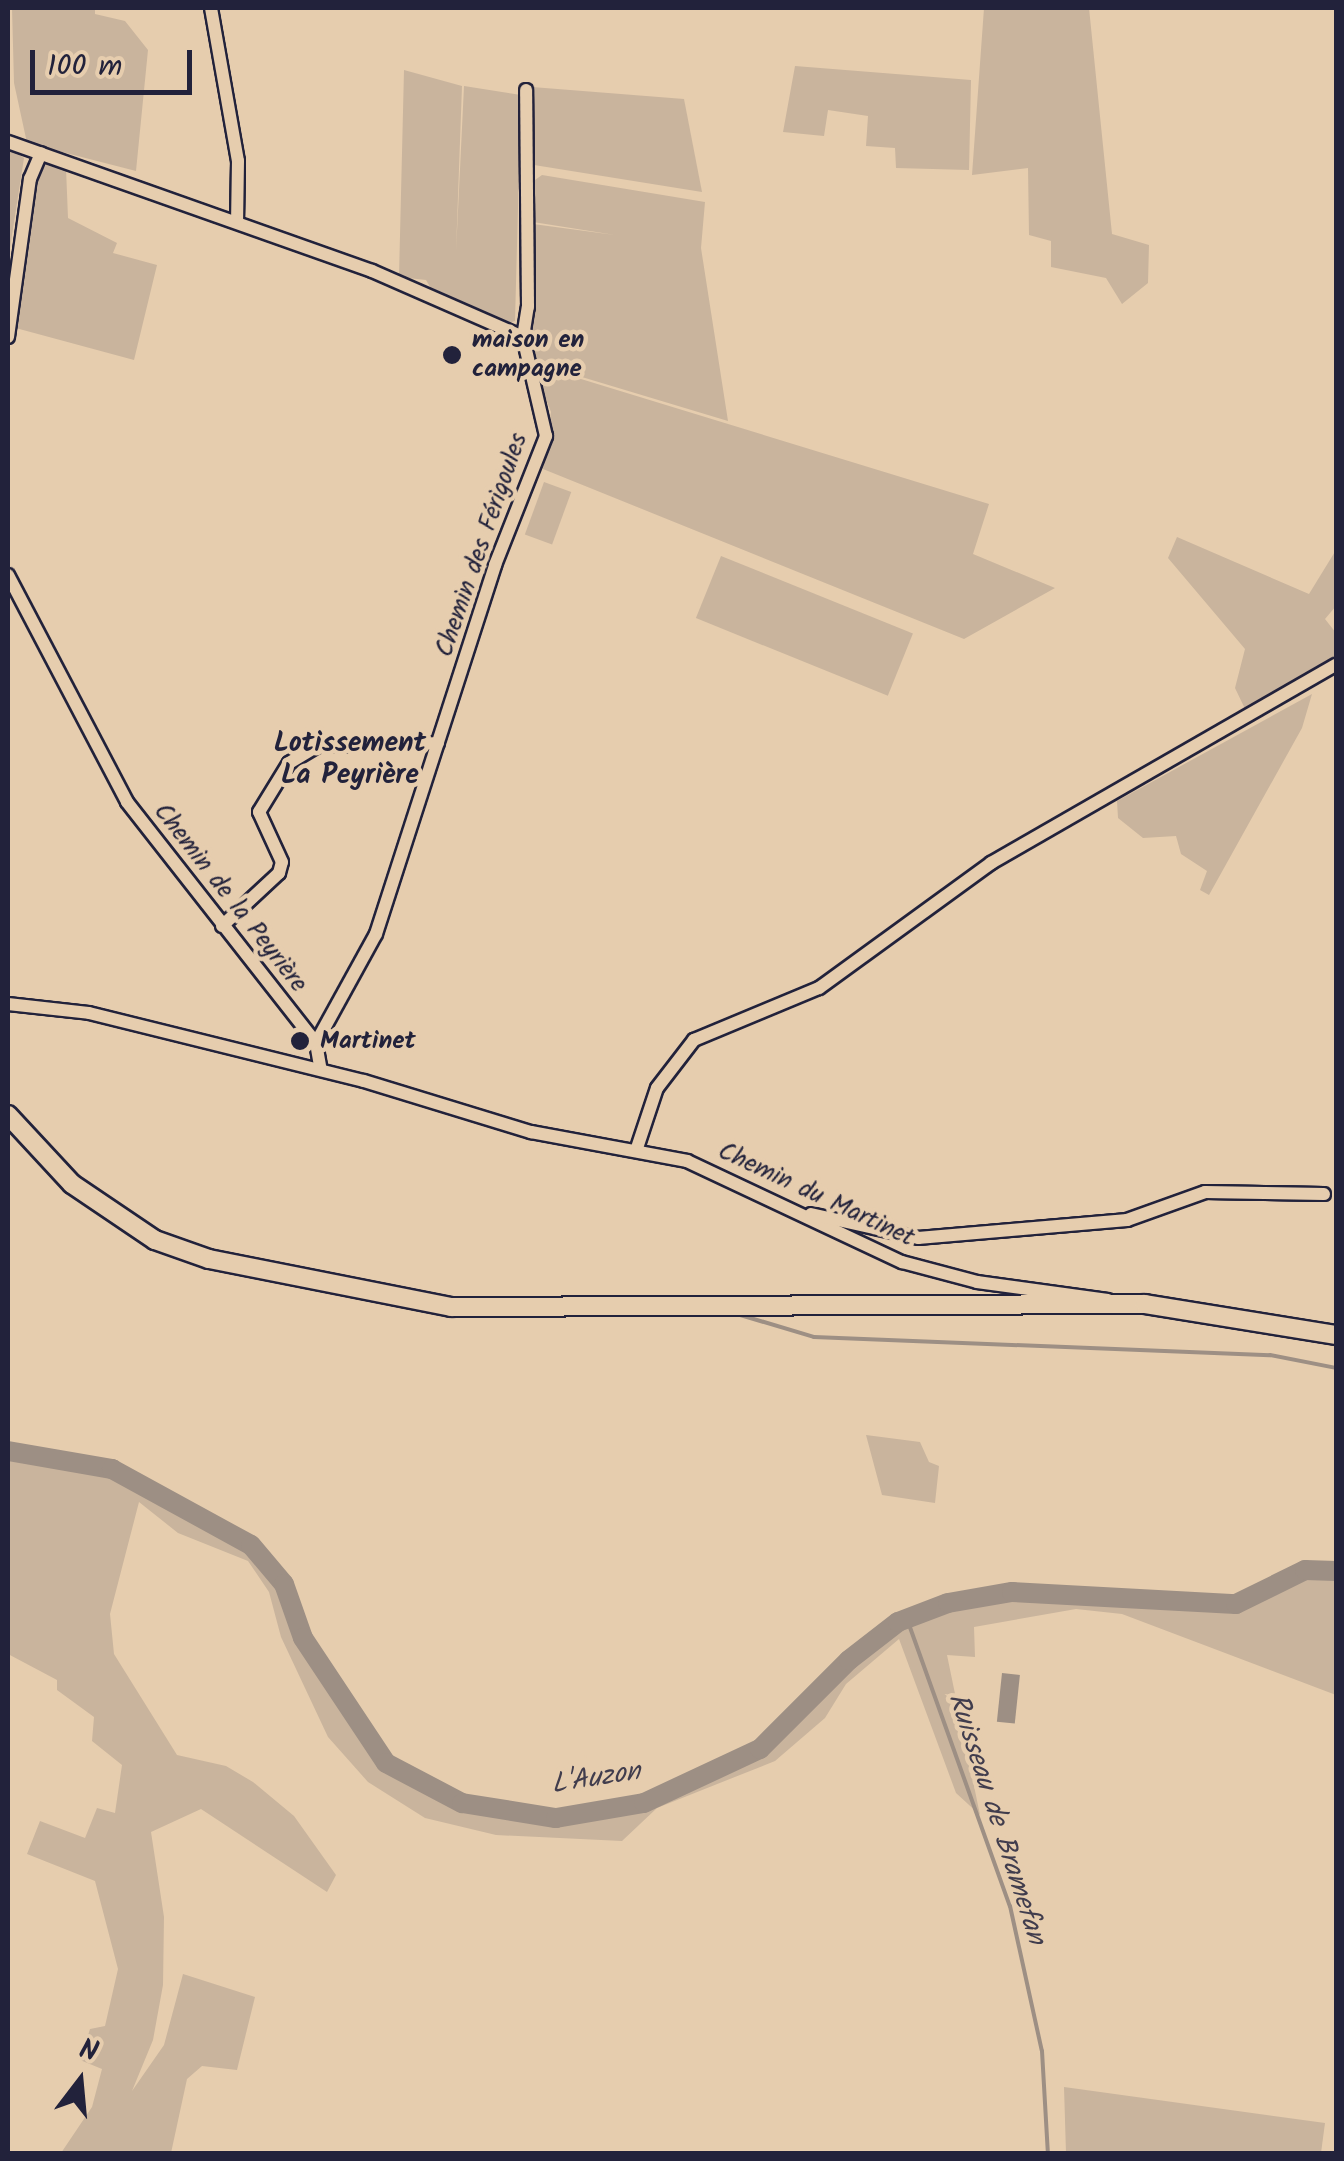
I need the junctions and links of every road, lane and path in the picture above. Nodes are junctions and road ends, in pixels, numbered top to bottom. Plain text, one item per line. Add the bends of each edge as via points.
1 (211, 8) edge
2 (526, 90) dead end
3 (8, 142) edge
4 (40, 153) junction
5 (237, 222) junction
6 (522, 336) junction
7 (8, 337) edge
8 (8, 575) edge
9 (1336, 665) edge
10 (438, 743) junction
11 (222, 926) junction
12 (8, 1004) edge
13 (316, 1043) junction
14 (320, 1070) junction
15 (8, 1114) edge
16 (636, 1150) junction
17 (1324, 1194) dead end
18 (794, 1208) junction
19 (1120, 1303) junction
20 (1336, 1336) edge

1 - 5 street via 238,160
2 - 6 street, Chemin des Férigoules via 528,307
3 - 4 street
4 - 5 street
4 - 7 street via 30,179
5 - 6 street
6 - 10 street, Chemin des Férigoules via 546,436 495,565
8 - 11 street, Chemin de la Peyrière via 128,802
9 - 16 street via 991,862 819,988 694,1040 658,1088
10 - 11 street via 318,746 290,763 259,812 282,862 280,872
10 - 13 street, Chemin des Férigoules via 376,934
11 - 13 street, Chemin de la Peyrière
12 - 14 street via 78,1011
13 - 14 street
14 - 16 street, Chemin du Martinet via 532,1132
15 - 19 main road via 72,1184 134,1229 180,1251 310,1280 492,1310
16 - 18 street, Chemin du Martinet via 712,1168
17 - 18 street via 1205,1192 1127,1220 918,1238 870,1232
18 - 19 street, Chemin du Martinet via 902,1262 977,1282 1081,1291
19 - 20 main road

